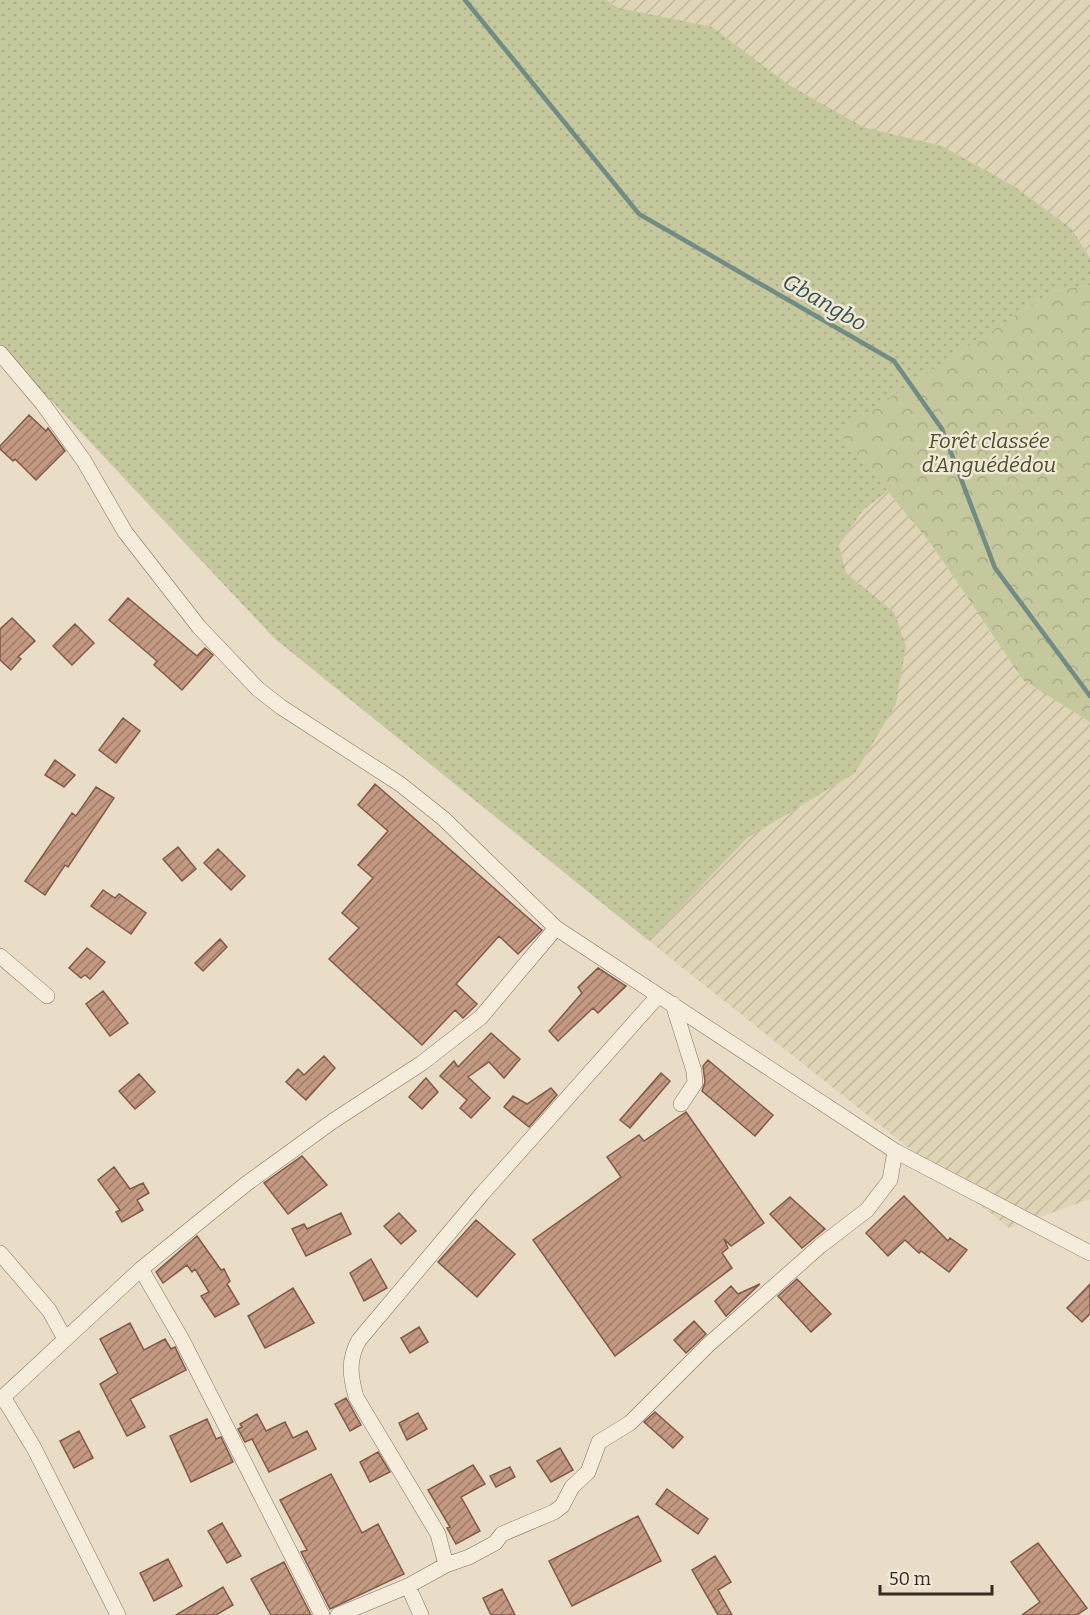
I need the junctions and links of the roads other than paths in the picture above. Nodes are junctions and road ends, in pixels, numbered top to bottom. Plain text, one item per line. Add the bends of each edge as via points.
1 (0, 353) edge
2 (556, 928) junction
3 (0, 956) edge
4 (47, 996) dead end
5 (658, 996) junction
6 (673, 1004) junction
7 (681, 1104) dead end
8 (895, 1151) junction
9 (0, 1253) edge
10 (1090, 1253) edge
11 (141, 1269) junction
12 (65, 1339) junction
13 (1, 1398) edge
14 (446, 1564) junction
15 (408, 1586) junction
16 (118, 1615) edge
17 (322, 1615) edge
18 (338, 1615) edge
19 (422, 1615) edge

1 - 2 street via 44,404 132,540 199,627 258,689 400,784 444,819
2 - 5 street
2 - 11 street via 481,1017 246,1184
3 - 4 street
5 - 6 street
5 - 14 street via 466,1212 359,1340 350,1356 356,1397 438,1534
6 - 7 street via 695,1083
6 - 8 street
8 - 10 street
8 - 14 street via 890,1180 867,1210 708,1345 630,1423 599,1443 588,1472 572,1487 562,1506 502,1534 483,1550
9 - 12 street via 49,1310
11 - 12 street
11 - 17 street via 181,1338
12 - 13 street
13 - 16 street via 34,1448
14 - 15 street
15 - 18 street
15 - 19 street

